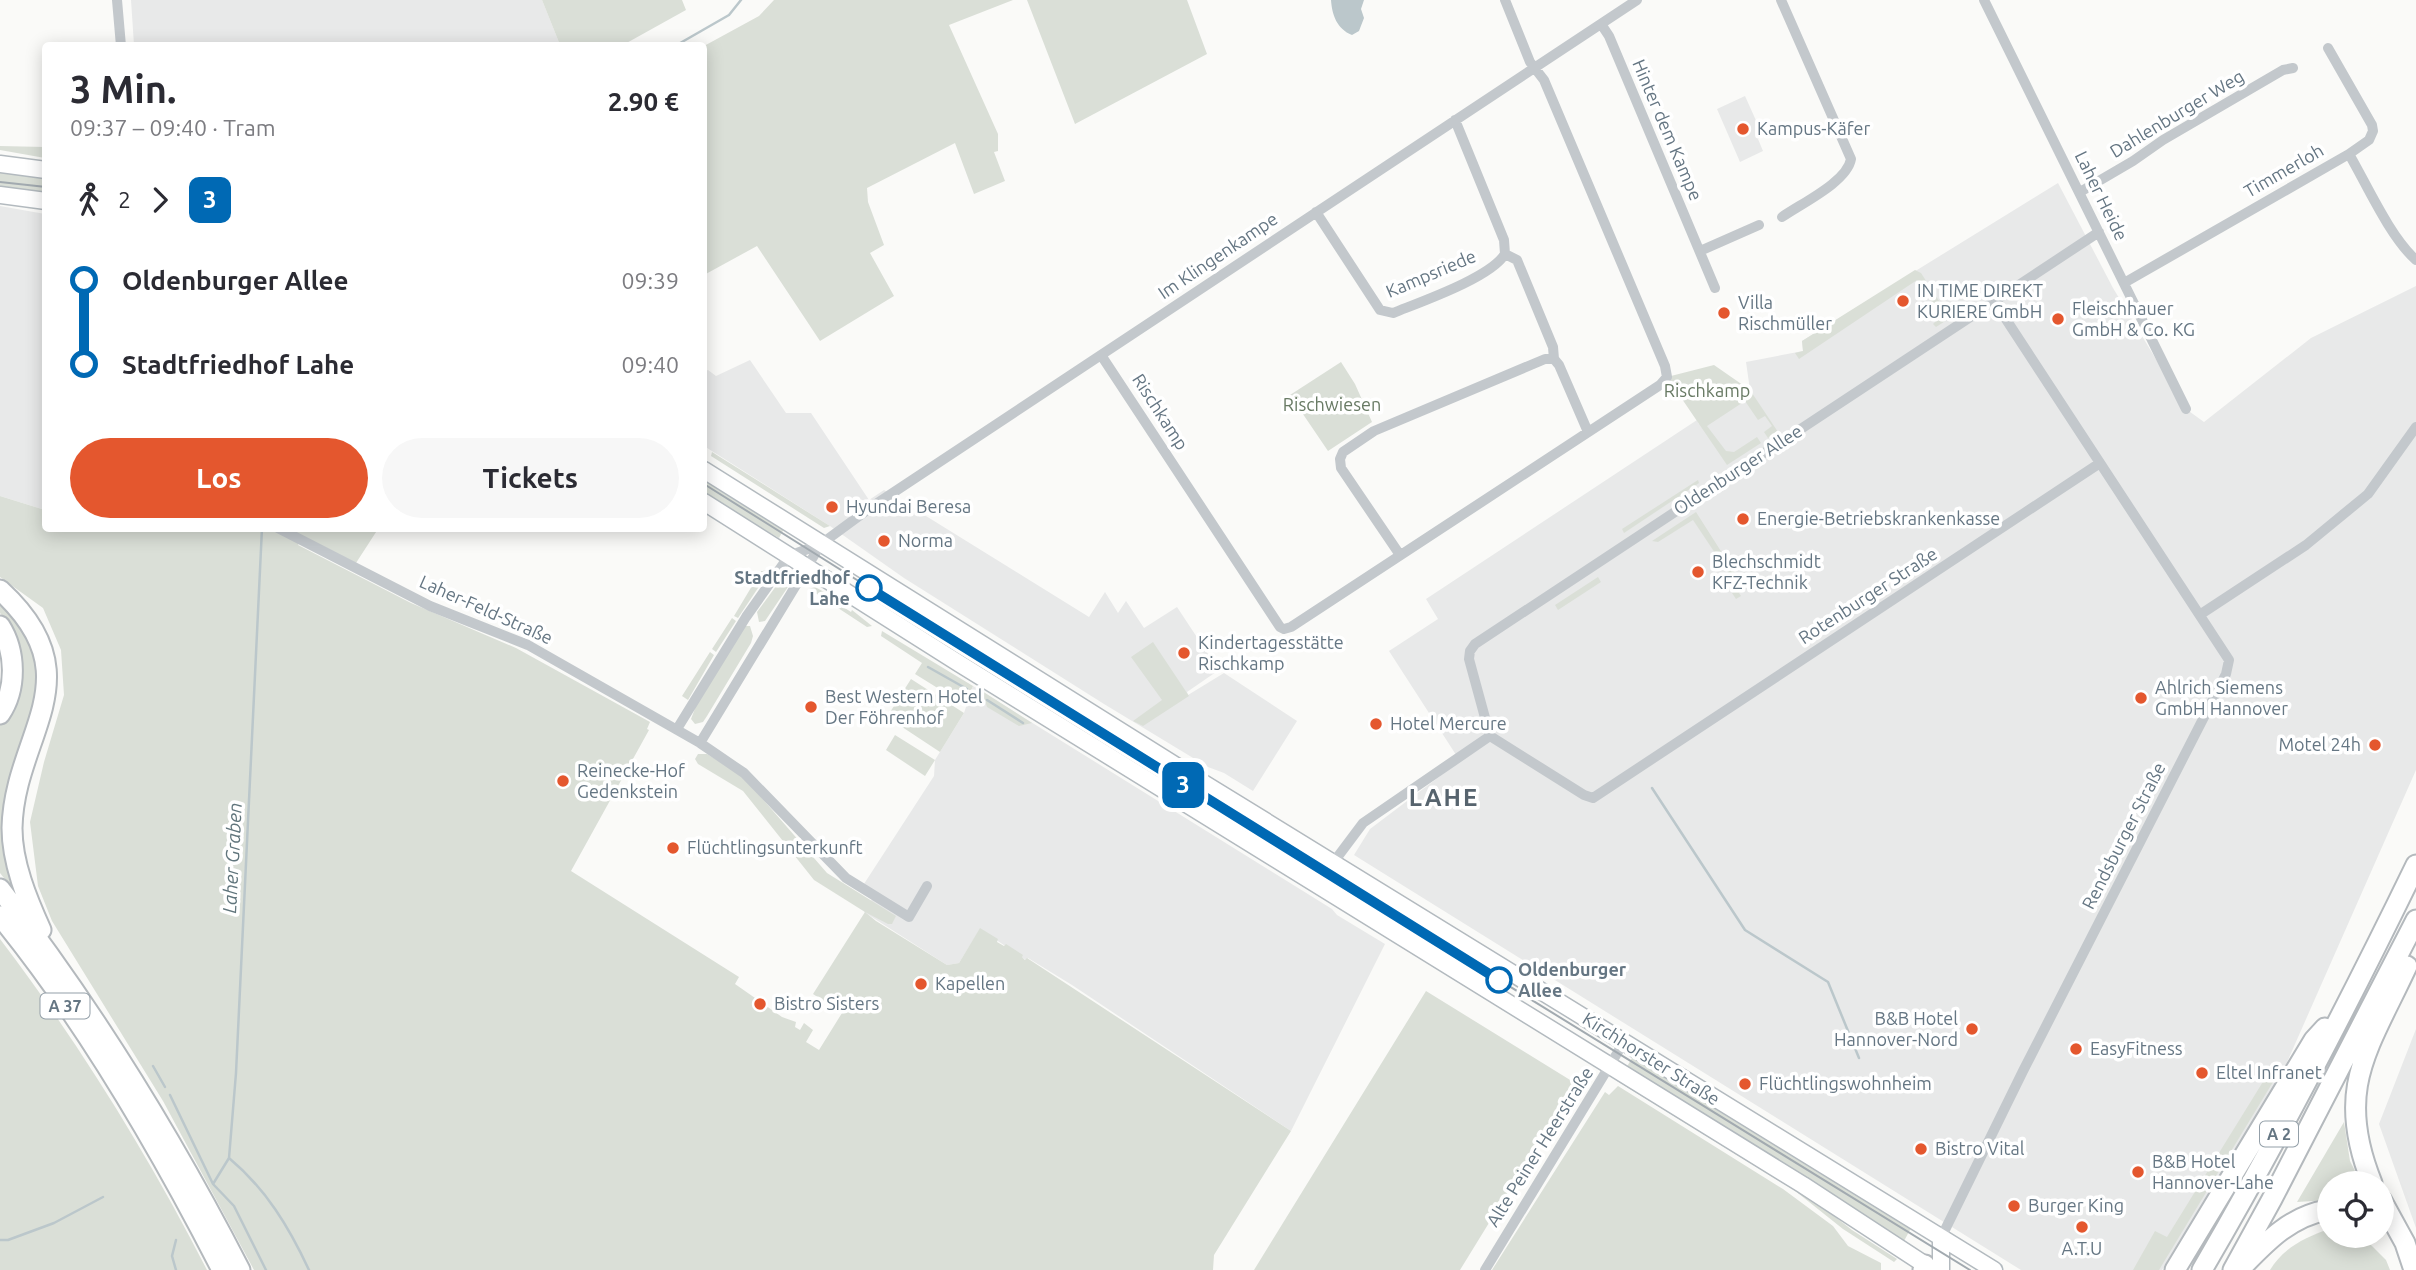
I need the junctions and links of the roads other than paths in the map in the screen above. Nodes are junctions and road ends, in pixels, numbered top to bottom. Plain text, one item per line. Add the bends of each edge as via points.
1 (117, 0) edge
2 (1505, 0) edge
3 (1637, 0) edge
4 (1781, 0) edge
5 (1984, 0) edge
6 (1601, 24) junction
7 (121, 42) edge
8 (2328, 48) dead end
9 (1535, 67) junction
10 (2293, 68) dead end
11 (1455, 120) junction
12 (2349, 154) junction
13 (0, 164) edge
14 (42, 169) edge
15 (2080, 192) junction
16 (0, 195) edge
17 (42, 200) edge
18 (1316, 212) junction
19 (1782, 216) dead end
20 (1759, 225) dead end
21 (2099, 232) junction
22 (1700, 251) junction
23 (1505, 254) junction
24 (2416, 260) edge
25 (2124, 283) junction
26 (1715, 288) dead end
27 (1994, 301) junction
28 (1101, 355) junction
29 (1554, 359) junction
30 (2186, 409) dead end
31 (2416, 427) edge
32 (1588, 432) junction
33 (2100, 463) junction
34 (707, 472) edge
35 (707, 504) edge
36 (286, 532) edge
37 (821, 544) junction
38 (1400, 555) junction
39 (789, 556) junction
40 (808, 568) junction
41 (0, 590) edge
42 (2201, 614) junction
43 (0, 626) edge
44 (0, 714) edge
45 (677, 729) junction
46 (1490, 736) junction
47 (700, 743) junction
48 (1333, 863) junction
49 (2416, 865) edge
50 (1318, 885) junction
51 (927, 886) dead end
52 (0, 889) edge
53 (0, 916) edge
54 (2412, 927) edge
55 (59, 969) junction
56 (2353, 995) junction
57 (1624, 1042) junction
58 (1611, 1067) junction
59 (133, 1094) junction
60 (152, 1125) junction
61 (2367, 1171) edge
62 (2317, 1213) edge
63 (2394, 1223) edge
64 (1941, 1238) junction
65 (2394, 1240) edge
66 (1931, 1269) edge
67 (222, 1270) edge
68 (240, 1270) edge
69 (1485, 1270) edge
70 (1994, 1270) edge
71 (2175, 1270) edge
72 (2202, 1270) edge
73 (2233, 1270) edge
74 (2239, 1270) edge
75 (2407, 1270) edge
76 (2414, 1270) edge

1 - 7 street
2 - 9 street
3 - 6 street, Im Klingenkampe
4 - 19 street via 1851,159 1841,178
5 - 15 street, Laher Heide
6 - 9 street, Im Klingenkampe
6 - 22 street, Hinter dem Kampe
8 - 12 street, Timmerloh via 2373,131 2369,140
9 - 11 street, Im Klingenkampe
9 - 32 street, Rischkamp via 1544,79 1667,376
10 - 15 street, Dahlenburger Weg
11 - 18 street, Im Klingenkampe
11 - 23 street via 1504,240
12 - 24 street via 2407,253
12 - 25 street, Timmerloh
13 - 14 main road
15 - 21 street, Laher Heide
16 - 17 main road
18 - 23 street, Kampsriede via 1386,313 1469,280 1496,265
18 - 28 street, Im Klingenkampe
20 - 22 street
21 - 25 street, Laher Heide
21 - 27 street, Oldenburger Allee
22 - 26 street, Hinter dem Kampe
23 - 29 street via 1517,260
25 - 30 street, Laher Heide
27 - 33 street
27 - 46 street, Oldenburger Allee via 1475,644 1469,659
28 - 37 street, Im Klingenkampe
28 - 38 street, Rischkamp via 1280,627 1291,627
29 - 32 street
29 - 38 street via 1374,431 1343,452 1341,468
31 - 42 street via 2368,494 2306,545
32 - 38 street, Rischkamp
33 - 42 street, Rendsburger Straße
33 - 46 street, Rotenburger Straße via 1593,797
34 - 37 main road, Kirchhorster Straße
35 - 39 main road, Kirchhorster Straße
36 - 45 street, Laher-Feld-Straße via 430,606 528,645
37 - 39 street
37 - 40 street
37 - 48 main road, Kirchhorster Straße
39 - 40 main road, Kirchhorster Straße
39 - 45 street
40 - 47 street
40 - 50 main road, Kirchhorster Straße
41 - 55 highway via 28,619 44,658 45,701 18,787 12,829 28,901
42 - 64 street, Rendsburger Straße via 2229,660 2226,674
43 - 44 highway via 13,672
45 - 47 street, Laher-Feld-Straße
46 - 48 street via 1363,822
47 - 51 street, Laher-Feld-Straße via 744,773 854,883 909,917
48 - 50 main road
48 - 57 main road, Kirchhorster Straße
49 - 56 highway, A 2
50 - 58 main road, Kirchhorster Straße
52 - 55 highway, A 37
53 - 59 highway, A 37
54 - 61 highway via 2411,957 2361,1065 2355,1091 2356,1133
54 - 73 highway, A 2
55 - 59 highway, A 37 via 100,1027
56 - 71 highway via 2314,1040
56 - 72 highway, A 2
57 - 58 street, Alte Peiner Heerstraße
57 - 64 main road, Kirchhorster Straße
58 - 66 main road, Kirchhorster Straße
58 - 69 street, Alte Peiner Heerstraße
59 - 60 highway, A 37
60 - 67 highway, A 37
60 - 68 highway, A 37
62 - 74 highway via 2279,1231
63 - 76 highway
64 - 66 main road
64 - 70 main road, Kirchhorster Straße
65 - 75 highway

